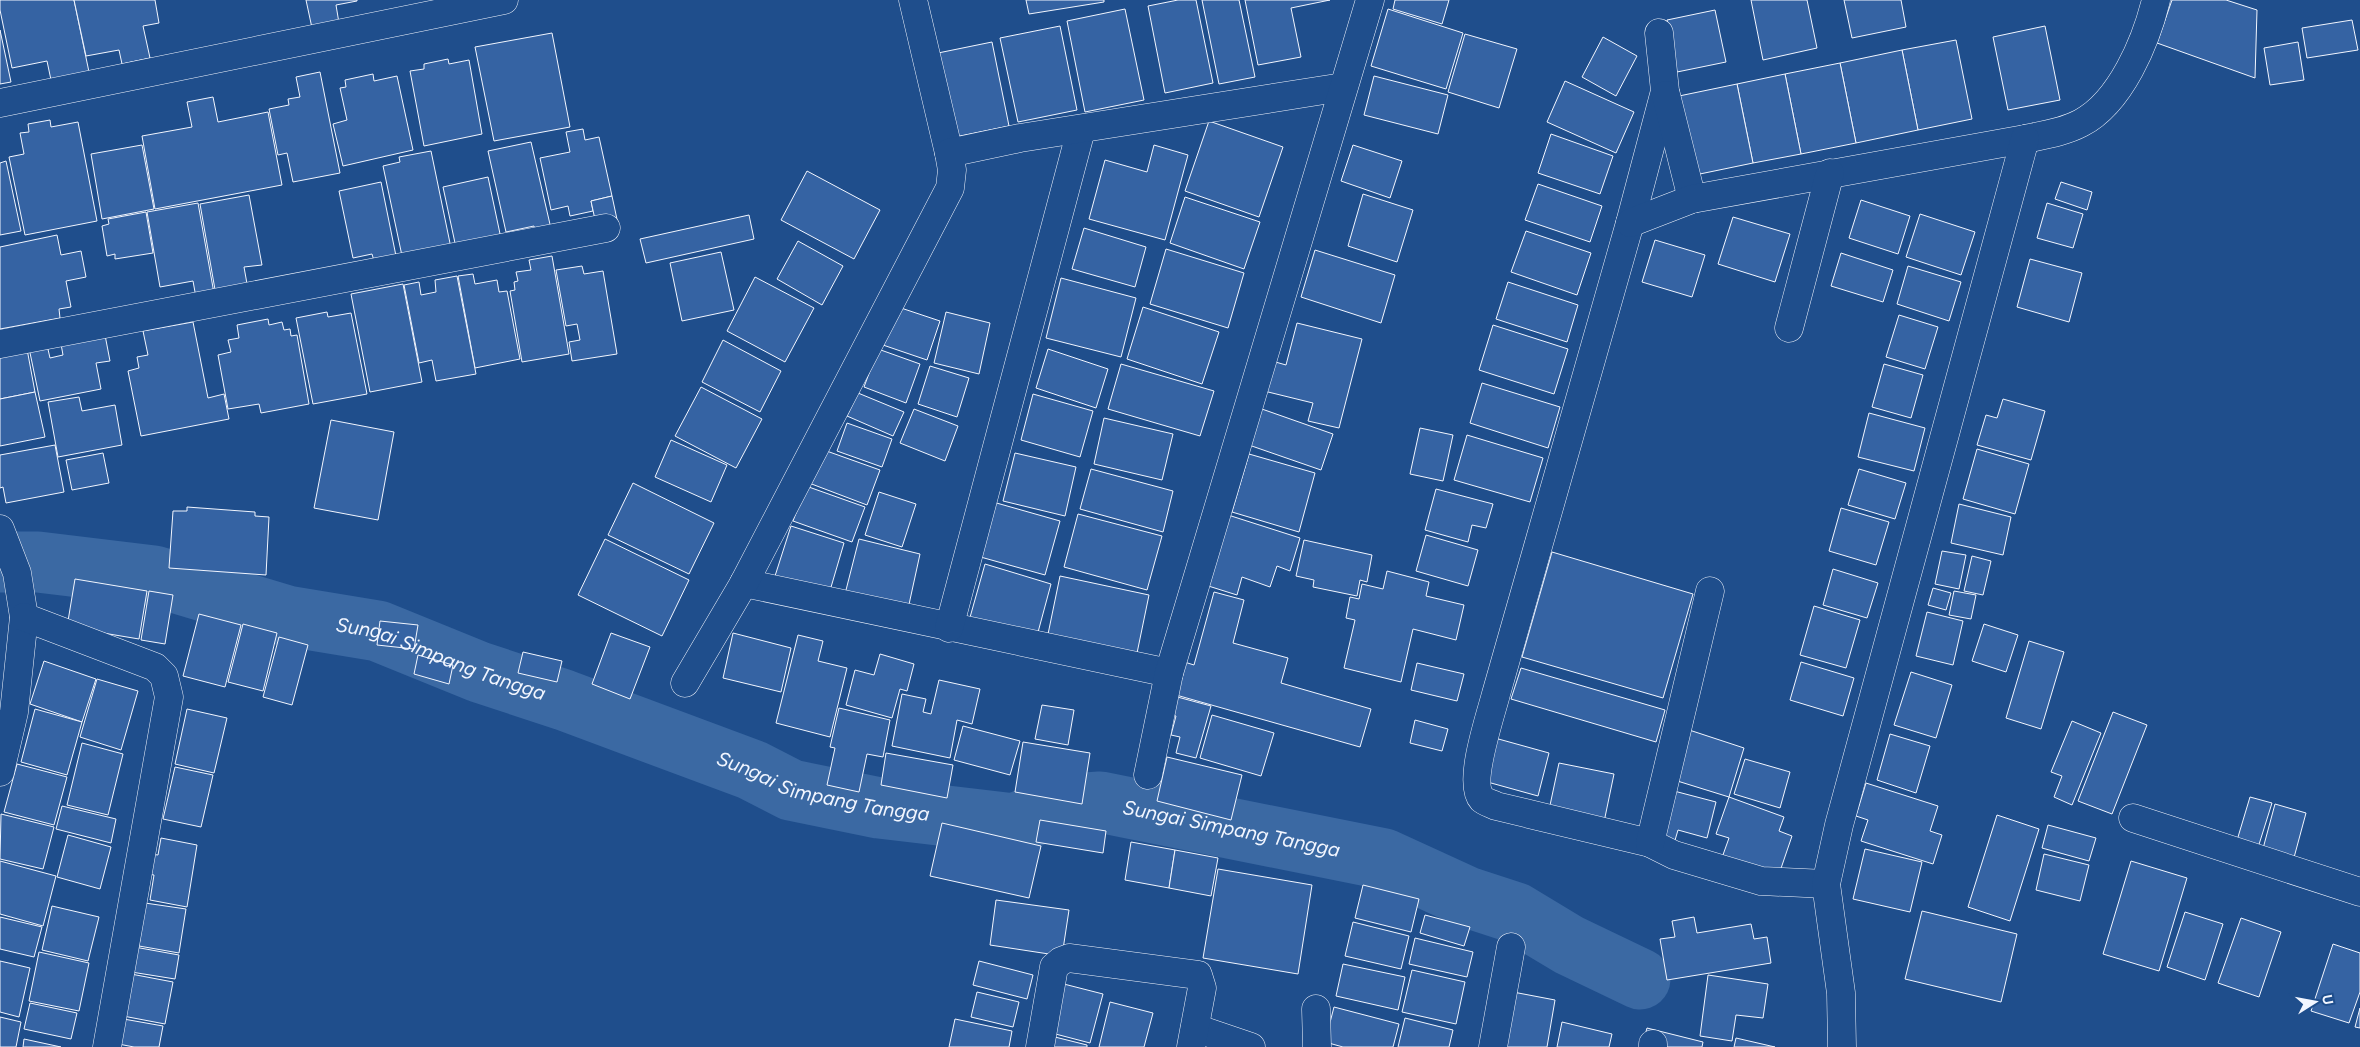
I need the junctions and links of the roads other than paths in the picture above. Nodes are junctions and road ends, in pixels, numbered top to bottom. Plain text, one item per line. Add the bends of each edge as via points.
1 (504, 0) edge
2 (913, 0) edge
3 (1370, 0) edge
4 (2156, 0) edge
5 (1659, 33) dead end
6 (1343, 87) junction
7 (1665, 91) junction
8 (0, 102) edge
9 (1081, 130) junction
10 (2025, 139) junction
11 (949, 153) junction
12 (1830, 173) junction
13 (1692, 199) junction
14 (1630, 223) junction
15 (606, 228) dead end
16 (1789, 328) dead end
17 (0, 344) edge
18 (0, 530) edge
19 (744, 583) junction
20 (1710, 591) dead end
21 (24, 617) junction
22 (949, 628) junction
23 (1170, 673) junction
24 (684, 683) dead end
25 (7, 711) edge
26 (0, 772) edge
27 (1148, 775) dead end
28 (2133, 818) dead end
29 (1650, 843) junction
30 (1826, 884) junction
31 (2360, 892) edge
32 (1511, 947) dead end
33 (1316, 1009) dead end
34 (1193, 1038) edge
35 (107, 1047) edge
36 (1040, 1047) edge
37 (1251, 1047) edge
38 (1317, 1047) edge
39 (1493, 1047) edge
40 (1842, 1047) edge

1 - 8 street
2 - 11 street
3 - 6 street
4 - 10 street via 2131,67 2115,93 2083,122 2060,132
5 - 7 street
6 - 9 street
6 - 23 street
7 - 13 street
7 - 14 street
9 - 11 street via 1020,138
9 - 22 street
10 - 12 street
10 - 30 street
11 - 19 street via 952,170 950,188
12 - 13 street
12 - 16 street
13 - 14 street
14 - 29 street via 1496,694 1482,750 1477,788 1482,799 1496,806
15 - 17 street
18 - 21 street via 17,572
19 - 22 street
19 - 24 street
20 - 29 street
21 - 25 street
21 - 35 street via 155,667 164,676 169,697
22 - 23 street
23 - 27 street
25 - 26 street
28 - 31 street
29 - 30 street via 1674,855 1761,881
30 - 40 street via 1841,994
32 - 39 street
33 - 38 street
34 - 36 street via 1202,988 1198,975 1069,958 1054,967
34 - 37 street

